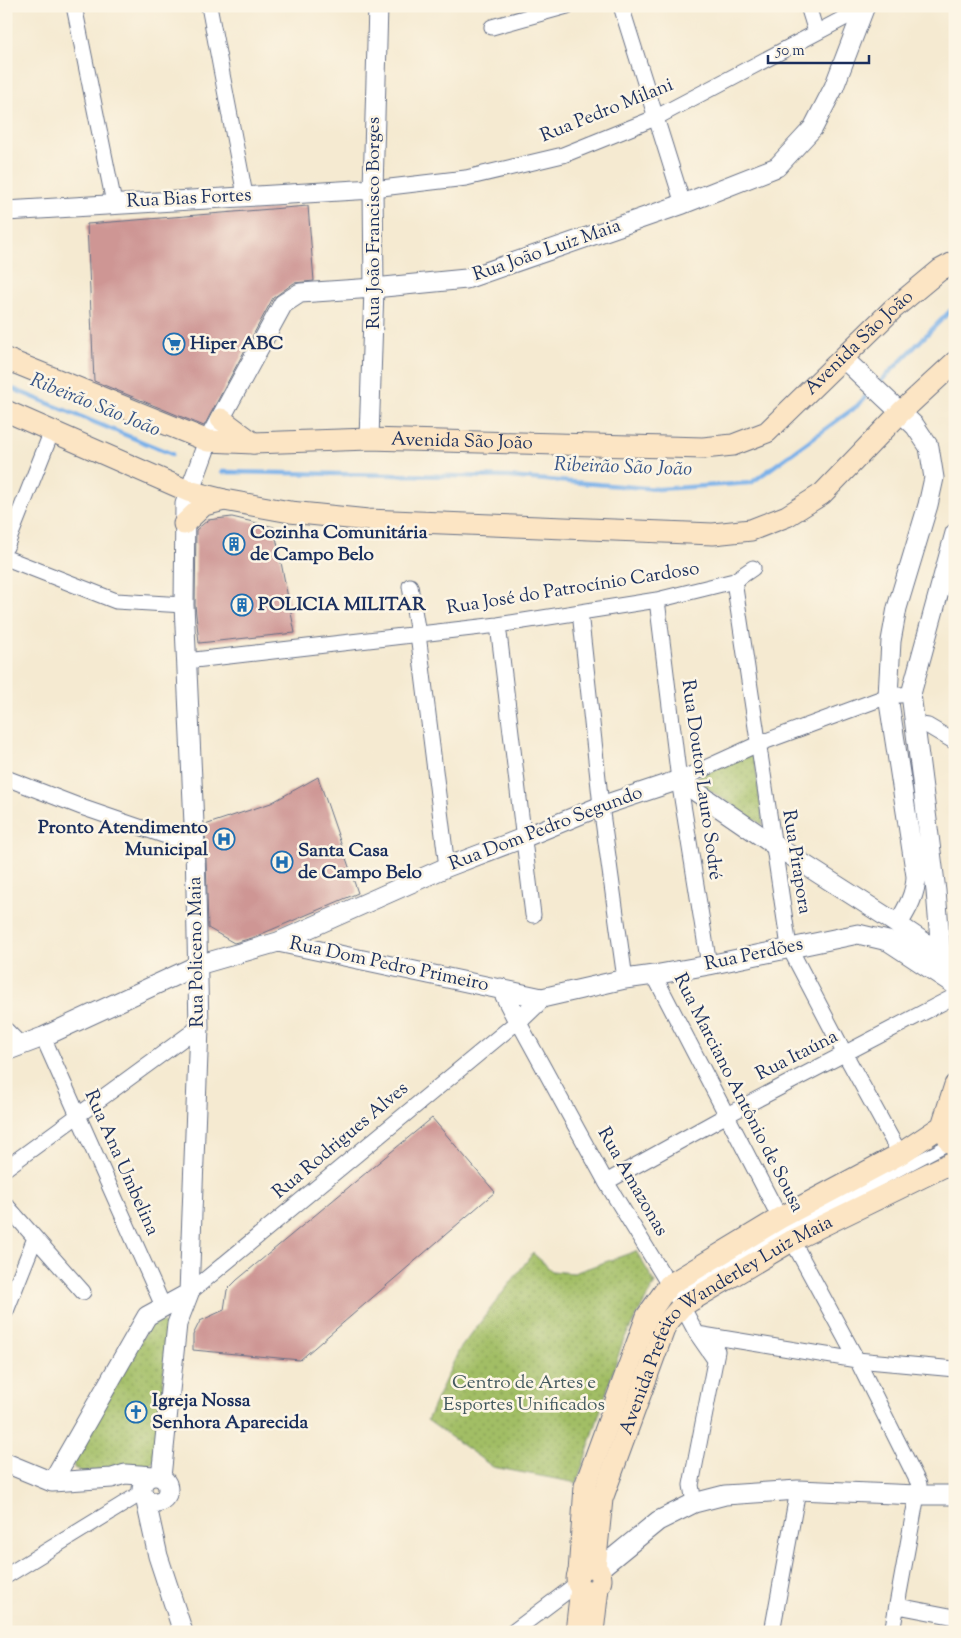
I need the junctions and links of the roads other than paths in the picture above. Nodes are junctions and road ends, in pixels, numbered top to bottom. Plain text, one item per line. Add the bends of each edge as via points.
1 (74, 6) edge
2 (209, 6) edge
3 (378, 6) edge
4 (567, 6) edge
5 (622, 6) edge
6 (808, 6) edge
7 (865, 7) edge
8 (492, 27) dead end
9 (816, 32) junction
10 (655, 118) junction
11 (372, 189) junction
12 (245, 195) junction
13 (114, 203) junction
14 (683, 204) junction
15 (6, 211) edge
16 (955, 262) edge
17 (374, 288) junction
18 (6, 359) edge
19 (955, 362) edge
20 (849, 363) junction
21 (896, 407) junction
22 (6, 411) edge
23 (221, 419) junction
24 (52, 431) junction
25 (369, 439) junction
26 (208, 441) junction
27 (253, 443) junction
28 (188, 491) junction
29 (224, 500) junction
30 (184, 524) junction
31 (955, 534) edge
32 (6, 547) edge
33 (6, 558) edge
34 (753, 568) dead end
35 (734, 581) junction
36 (410, 586) dead end
37 (657, 600) junction
38 (184, 605) junction
39 (580, 612) junction
40 (498, 625) junction
41 (418, 634) junction
42 (186, 662) junction
43 (911, 694) junction
44 (888, 696) junction
45 (915, 724) junction
46 (955, 742) edge
47 (758, 744) junction
48 (6, 778) edge
49 (678, 780) junction
50 (601, 806) junction
51 (523, 838) junction
52 (774, 845) junction
53 (195, 846) junction
54 (447, 867) junction
55 (533, 915) dead end
56 (898, 924) junction
57 (315, 925) junction
58 (278, 942) junction
59 (789, 947) junction
60 (312, 950) junction
61 (948, 958) edge
62 (198, 965) junction
63 (709, 965) junction
64 (654, 975) junction
65 (624, 979) junction
66 (955, 985) edge
67 (501, 988) junction
68 (955, 996) edge
69 (542, 998) junction
70 (518, 1021) junction
71 (199, 1027) junction
72 (6, 1030) edge
73 (43, 1036) junction
74 (14, 1048) edge
75 (845, 1054) junction
76 (955, 1085) edge
77 (78, 1114) junction
78 (727, 1115) junction
79 (951, 1144) edge
80 (900, 1154) junction
81 (6, 1168) edge
82 (606, 1182) junction
83 (6, 1205) edge
84 (786, 1229) junction
85 (34, 1238) junction
86 (84, 1292) dead end
87 (189, 1293) junction
88 (675, 1295) junction
89 (162, 1306) junction
90 (6, 1311) edge
91 (177, 1324) junction
92 (697, 1334) junction
93 (719, 1337) junction
94 (715, 1360) junction
95 (857, 1360) junction
96 (955, 1369) edge
97 (6, 1463) edge
98 (52, 1482) junction
99 (151, 1488) junction
100 (798, 1490) junction
101 (917, 1495) junction
102 (955, 1495) edge
103 (694, 1503) junction
104 (6, 1576) edge
105 (588, 1578) junction
106 (898, 1606) junction
107 (955, 1617) edge
108 (183, 1632) edge
109 (513, 1632) edge
110 (576, 1632) edge
111 (585, 1632) edge
112 (593, 1632) edge
113 (772, 1632) edge
114 (892, 1632) edge

1 - 13 street
2 - 12 street
3 - 11 street, Rua João Francisco Borges
4 - 8 street
5 - 10 street
6 - 9 street
7 - 9 street, Rua Pedro Milani
7 - 14 street, Rua João Luiz Maia via 834,87 813,128 777,167
9 - 10 street, Rua Pedro Milani
10 - 11 street, Rua Pedro Milani via 563,155 466,178
10 - 14 street
11 - 12 street, Rua Bias Fortes
11 - 17 street, Rua João Francisco Borges
12 - 13 street, Rua Bias Fortes
13 - 15 street, Rua Bias Fortes
14 - 17 street, Rua João Luiz Maia via 466,278
16 - 20 main road, Avenida São João via 940,270 893,309
17 - 23 street, Rua João Luiz Maia via 300,293 283,304
17 - 25 street, Rua João Francisco Borges
18 - 26 main road, Avenida São João
19 - 21 main road
20 - 21 street
20 - 25 main road, Avenida São João via 767,432 732,445 704,448
21 - 29 main road via 822,494 787,516 751,530 713,534 368,520 290,512
21 - 44 street via 915,426 929,447 934,478 896,608
22 - 24 main road
23 - 26 street, Rua João Luiz Maia
23 - 27 main road
24 - 28 main road
24 - 32 street
25 - 27 main road, Avenida São João
26 - 27 main road, Avenida São João
26 - 28 street, Rua João Luiz Maia
28 - 29 main road
28 - 30 street, Rua Policeno Maia
29 - 30 main road via 204,505
30 - 38 street, Rua Policeno Maia
31 - 43 street
33 - 38 street via 116,601
34 - 35 street, Rua José do Patrocínio Cardoso
35 - 37 street, Rua José do Patrocínio Cardoso
35 - 47 street, Rua Pirapora
36 - 41 street
37 - 39 street, Rua José do Patrocínio Cardoso
37 - 49 street, Rua Doutor Lauro Sodré
38 - 42 street, Rua Policeno Maia
39 - 40 street, Rua José do Patrocínio Cardoso
39 - 50 street
40 - 41 street, Rua José do Patrocínio Cardoso
40 - 51 street
41 - 42 street, Rua José do Patrocínio Cardoso
41 - 54 street
42 - 53 street, Rua Policeno Maia
43 - 44 street
43 - 45 street
44 - 47 street
44 - 56 street via 916,876 912,900
45 - 46 street via 928,726
45 - 61 street
47 - 49 street
47 - 52 street, Rua Pirapora
48 - 53 street
49 - 50 street, Rua Dom Pedro Segundo
49 - 52 street
49 - 63 street, Rua Doutor Lauro Sodré
50 - 51 street, Rua Dom Pedro Segundo
50 - 65 street
51 - 54 street, Rua Dom Pedro Segundo
51 - 55 street
52 - 56 street
52 - 59 street, Rua Pirapora
53 - 62 street, Rua Policeno Maia
54 - 57 street, Rua Dom Pedro Segundo
56 - 61 street
57 - 58 street, Rua Dom Pedro Segundo
57 - 60 street via 317,940
58 - 60 street, Rua Dom Pedro Primeiro
58 - 62 street, Rua Dom Pedro Segundo
59 - 63 street, Rua Perdões
59 - 66 street, Rua Perdões via 858,934 888,941
59 - 75 street, Rua Pirapora
60 - 67 street, Rua Dom Pedro Primeiro
62 - 71 street, Rua Policeno Maia
62 - 73 street, Rua Dom Pedro Segundo
63 - 64 street, Rua Perdões
64 - 65 street, Rua Perdões
64 - 78 street, Rua Marciano Antônio de Sousa
65 - 69 street, Rua Perdões
67 - 69 street, Rua Dom Pedro Primeiro
67 - 70 street, Rua Dom Pedro Primeiro
68 - 75 street, Rua Itaúna
69 - 70 street
70 - 82 street, Rua Amazonas
70 - 87 street, Rua Rodrigues Alves
71 - 77 street
71 - 87 street, Rua Policeno Maia
72 - 74 street
73 - 74 street, Rua Dom Pedro Segundo
73 - 77 street, Rua Ana Umbelina
75 - 78 street, Rua Itaúna
75 - 80 street, Rua Pirapora
76 - 79 main road
77 - 81 street
77 - 89 street, Rua Ana Umbelina
78 - 82 street, Rua Itaúna
78 - 84 street, Rua Marciano Antônio de Sousa
79 - 80 main road, Avenida Prefeito Wanderley Luiz Maia
79 - 84 main road, Avenida Prefeito Wanderley Luiz Maia
80 - 84 main road, Avenida Prefeito Wanderley Luiz Maia
82 - 88 street, Rua Amazonas
83 - 85 street
84 - 88 main road, Avenida Prefeito Wanderley Luiz Maia
84 - 95 street, Rua Marciano Antônio de Sousa
85 - 86 street
85 - 90 street
87 - 89 street
87 - 91 street, Rua Policeno Maia
88 - 92 street, Rua Amazonas
88 - 105 main road, Avenida Prefeito Wanderley Luiz Maia via 647,1316 586,1486
89 - 91 street
89 - 98 street via 147,1316
91 - 99 street, Rua Policeno Maia
92 - 93 street
92 - 94 street, Rua Amazonas
93 - 94 street
93 - 95 street
94 - 103 street via 691,1484
95 - 96 street
95 - 101 street, Rua Marciano Antônio de Sousa via 919,1484
97 - 98 street
98 - 99 street via 112,1478 125,1474
99 - 104 street
99 - 108 street, Rua Policeno Maia via 158,1556
100 - 101 street
100 - 103 street via 725,1495
100 - 113 street
101 - 102 street
101 - 106 street, Rua Marciano Antônio de Sousa
103 - 105 street via 658,1521
105 - 109 street
105 - 110 main road, Avenida Prefeito Wanderley Luiz Maia
105 - 111 street
105 - 112 main road, Avenida Prefeito Wanderley Luiz Maia
106 - 107 street
106 - 114 street, Rua Marciano Antônio de Sousa

